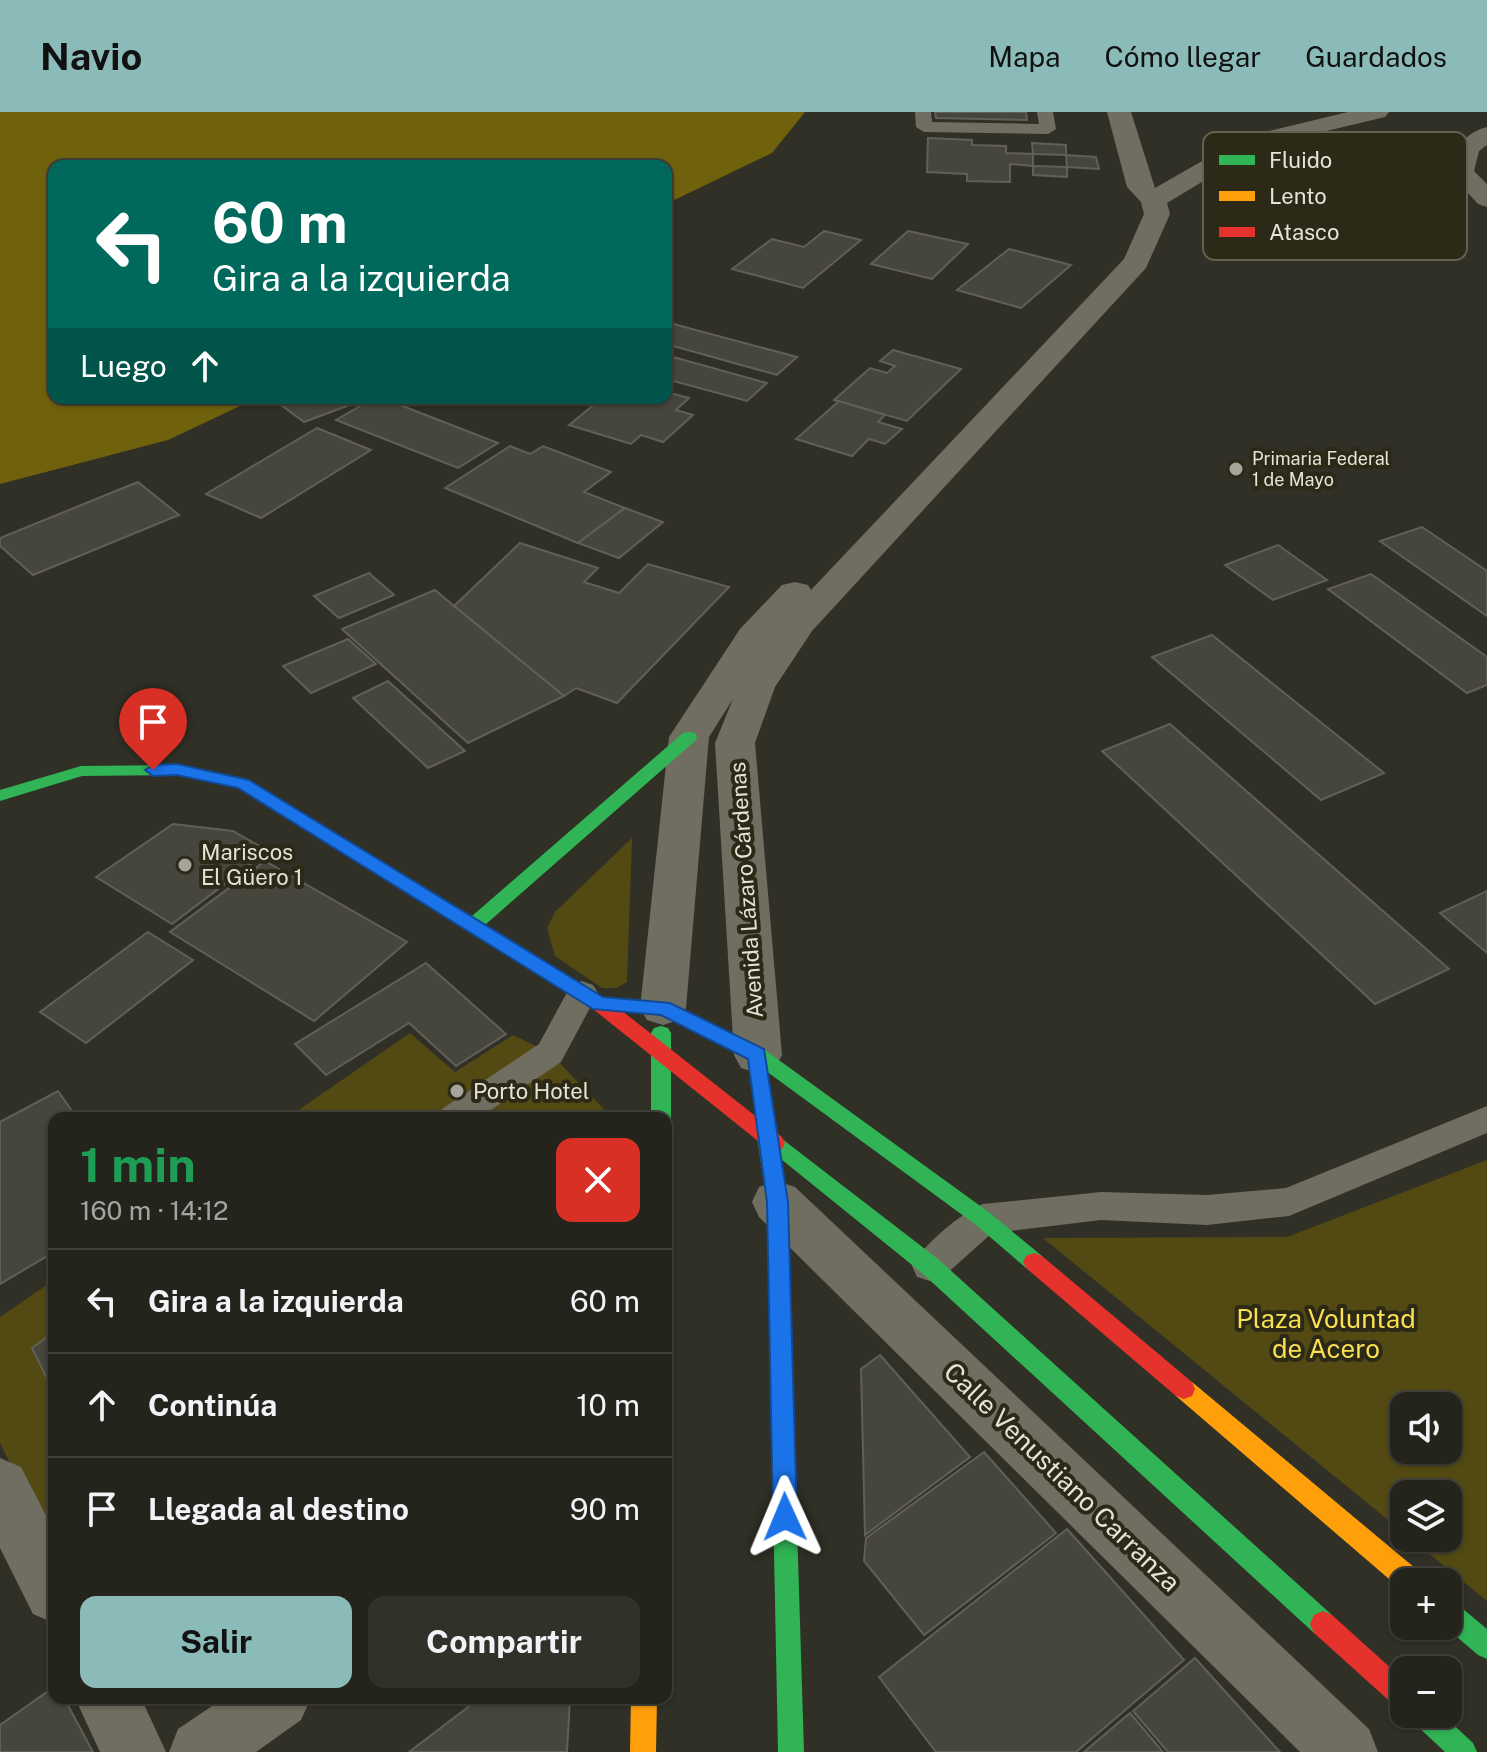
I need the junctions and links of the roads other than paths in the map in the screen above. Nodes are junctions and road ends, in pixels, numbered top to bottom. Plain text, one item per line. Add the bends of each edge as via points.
1 (923, 112) edge
2 (1045, 112) edge
3 (1119, 112) edge
4 (1377, 112) edge
5 (1248, 132) edge
6 (1487, 134) edge
7 (1467, 151) edge
8 (1203, 159) edge
9 (1467, 178) edge
10 (1142, 195) junction
11 (1487, 199) edge
12 (689, 737) junction
13 (0, 796) edge
14 (473, 925) junction
15 (591, 999) junction
16 (663, 1008) junction
17 (659, 1053) junction
18 (759, 1068) junction
19 (763, 1109) dead end
20 (463, 1112) edge
21 (661, 1112) edge
22 (1487, 1119) edge
23 (766, 1136) junction
24 (777, 1202) junction
25 (983, 1219) junction
26 (930, 1266) junction
27 (0, 1486) edge
28 (1395, 1568) edge
29 (48, 1581) edge
30 (1462, 1625) edge
31 (1487, 1646) edge
32 (1390, 1684) edge
33 (110, 1704) edge
34 (270, 1704) edge
35 (644, 1704) edge
36 (1438, 1728) edge
37 (801, 1737) edge
38 (134, 1752) edge
39 (201, 1752) edge
40 (643, 1752) edge
41 (1346, 1752) edge
42 (1464, 1752) edge

1 - 2 lane via 924,127 1048,129
3 - 10 street, Avenida Lázaro Cárdenas
4 - 5 street
6 - 7 street
8 - 10 street
9 - 11 street
10 - 12 street, Avenida Lázaro Cárdenas via 1127,233 1104,265 753,637
10 - 18 street, Avenida Lázaro Cárdenas via 1157,214 1136,262 799,624 756,687 735,743
12 - 14 main road
12 - 16 street, Avenida Lázaro Cárdenas
13 - 14 main road via 81,771 177,770 243,783
14 - 15 main road
15 - 16 main road
15 - 17 main road
15 - 20 lane via 550,1053
16 - 17 main road, Avenida Lázaro Cárdenas
16 - 18 main road
17 - 21 main road, Avenida Lázaro Cárdenas
17 - 23 main road
18 - 25 main road
19 - 23 main road
22 - 25 lane via 1289,1202 1207,1210 1101,1206
23 - 24 main road
23 - 26 main road
24 - 37 main road
24 - 41 street, Calle Venustiano Carranza
25 - 26 lane
25 - 28 main road
26 - 32 main road
27 - 29 street
30 - 31 main road
33 - 38 street
34 - 39 street
35 - 40 main road
36 - 42 main road

